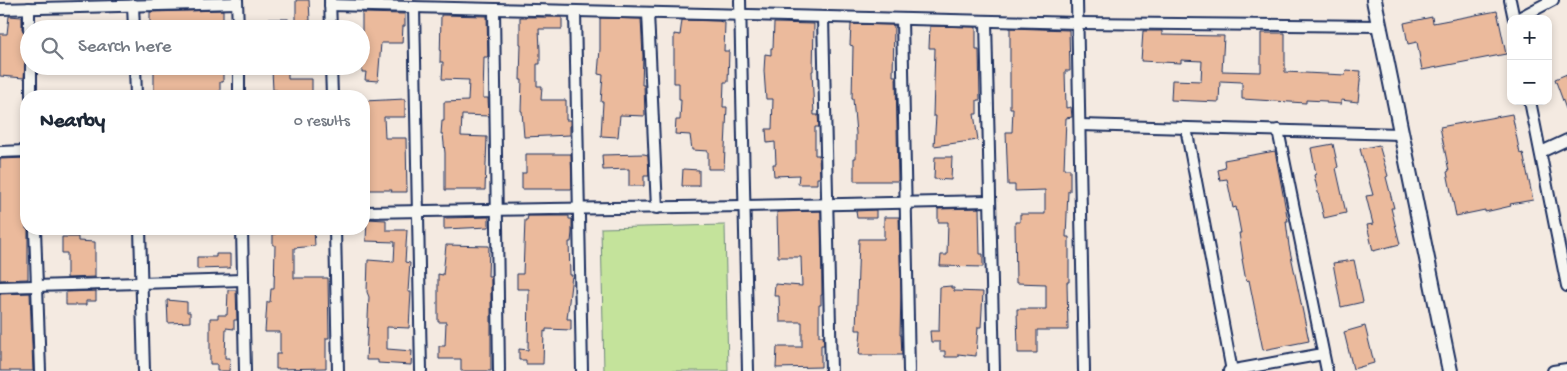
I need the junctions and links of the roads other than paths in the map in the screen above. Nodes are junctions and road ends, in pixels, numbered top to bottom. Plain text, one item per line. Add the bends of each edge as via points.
1 (740, 0) edge
2 (1077, 0) edge
3 (1374, 0) edge
4 (1510, 0) edge
5 (1553, 0) edge
6 (238, 1) edge
7 (330, 3) edge
8 (133, 5) junction
9 (414, 7) junction
10 (29, 8) junction
11 (0, 9) edge
12 (494, 9) junction
13 (575, 11) junction
14 (648, 13) junction
15 (740, 15) junction
16 (1515, 15) edge
17 (1524, 15) edge
18 (823, 17) junction
19 (902, 19) junction
20 (30, 20) edge
21 (134, 20) edge
22 (238, 20) edge
23 (331, 20) edge
24 (986, 21) junction
25 (1078, 23) junction
26 (1379, 26) junction
27 (31, 75) edge
28 (135, 75) edge
29 (239, 75) edge
30 (332, 75) edge
31 (32, 90) edge
32 (136, 90) edge
33 (240, 90) edge
34 (332, 90) edge
35 (1531, 105) edge
36 (1080, 125) junction
37 (1186, 128) junction
38 (1278, 130) junction
39 (1401, 134) junction
40 (1567, 140) edge
41 (20, 151) edge
42 (0, 152) edge
43 (1541, 152) junction
44 (990, 201) junction
45 (906, 203) junction
46 (828, 204) junction
47 (744, 206) junction
48 (657, 208) junction
49 (579, 209) junction
50 (497, 210) junction
51 (418, 211) junction
52 (370, 212) edge
53 (35, 235) edge
54 (140, 235) edge
55 (242, 235) edge
56 (335, 235) edge
57 (243, 280) junction
58 (141, 283) junction
59 (37, 286) junction
60 (1567, 286) edge
61 (0, 287) edge
62 (1323, 354) junction
63 (1567, 369) edge
64 (40, 371) edge
65 (144, 371) edge
66 (245, 371) edge
67 (338, 371) edge
68 (421, 371) edge
69 (499, 371) edge
70 (582, 371) edge
71 (748, 371) edge
72 (831, 371) edge
73 (909, 371) edge
74 (994, 371) edge
75 (1084, 371) edge
76 (1231, 371) edge
77 (1327, 371) edge
78 (1450, 371) edge
79 (1553, 371) edge

1 - 15 street
2 - 25 street
3 - 26 street
4 - 16 street
5 - 17 street
6 - 8 street
6 - 22 street
7 - 9 street
7 - 23 street
8 - 10 street
8 - 21 street
9 - 12 street
9 - 51 street
10 - 11 street
10 - 20 street
12 - 13 street
12 - 50 street
13 - 14 street
13 - 49 street
14 - 15 street
14 - 48 street
15 - 18 street
15 - 47 street
18 - 19 street
18 - 46 street
19 - 24 street
19 - 45 street
24 - 25 street
24 - 44 street
25 - 26 street
25 - 36 street
26 - 39 street
27 - 31 street
28 - 32 street
29 - 33 street
30 - 34 street
35 - 43 street
36 - 37 street
36 - 75 street
37 - 38 street
37 - 76 street
38 - 39 street
38 - 62 street
39 - 78 street
40 - 43 street
41 - 42 street
43 - 60 street
44 - 45 street
44 - 74 street
45 - 46 street
45 - 73 street
46 - 47 street
46 - 72 street
47 - 48 street
47 - 71 street
48 - 49 street
49 - 50 street
49 - 70 street
50 - 51 street
50 - 69 street
51 - 52 street
51 - 68 street
53 - 59 street
54 - 58 street
55 - 57 street
56 - 67 street
57 - 58 street
57 - 66 street
58 - 59 street
58 - 65 street
59 - 61 street
59 - 64 street
62 - 76 street
62 - 77 street
63 - 79 street

